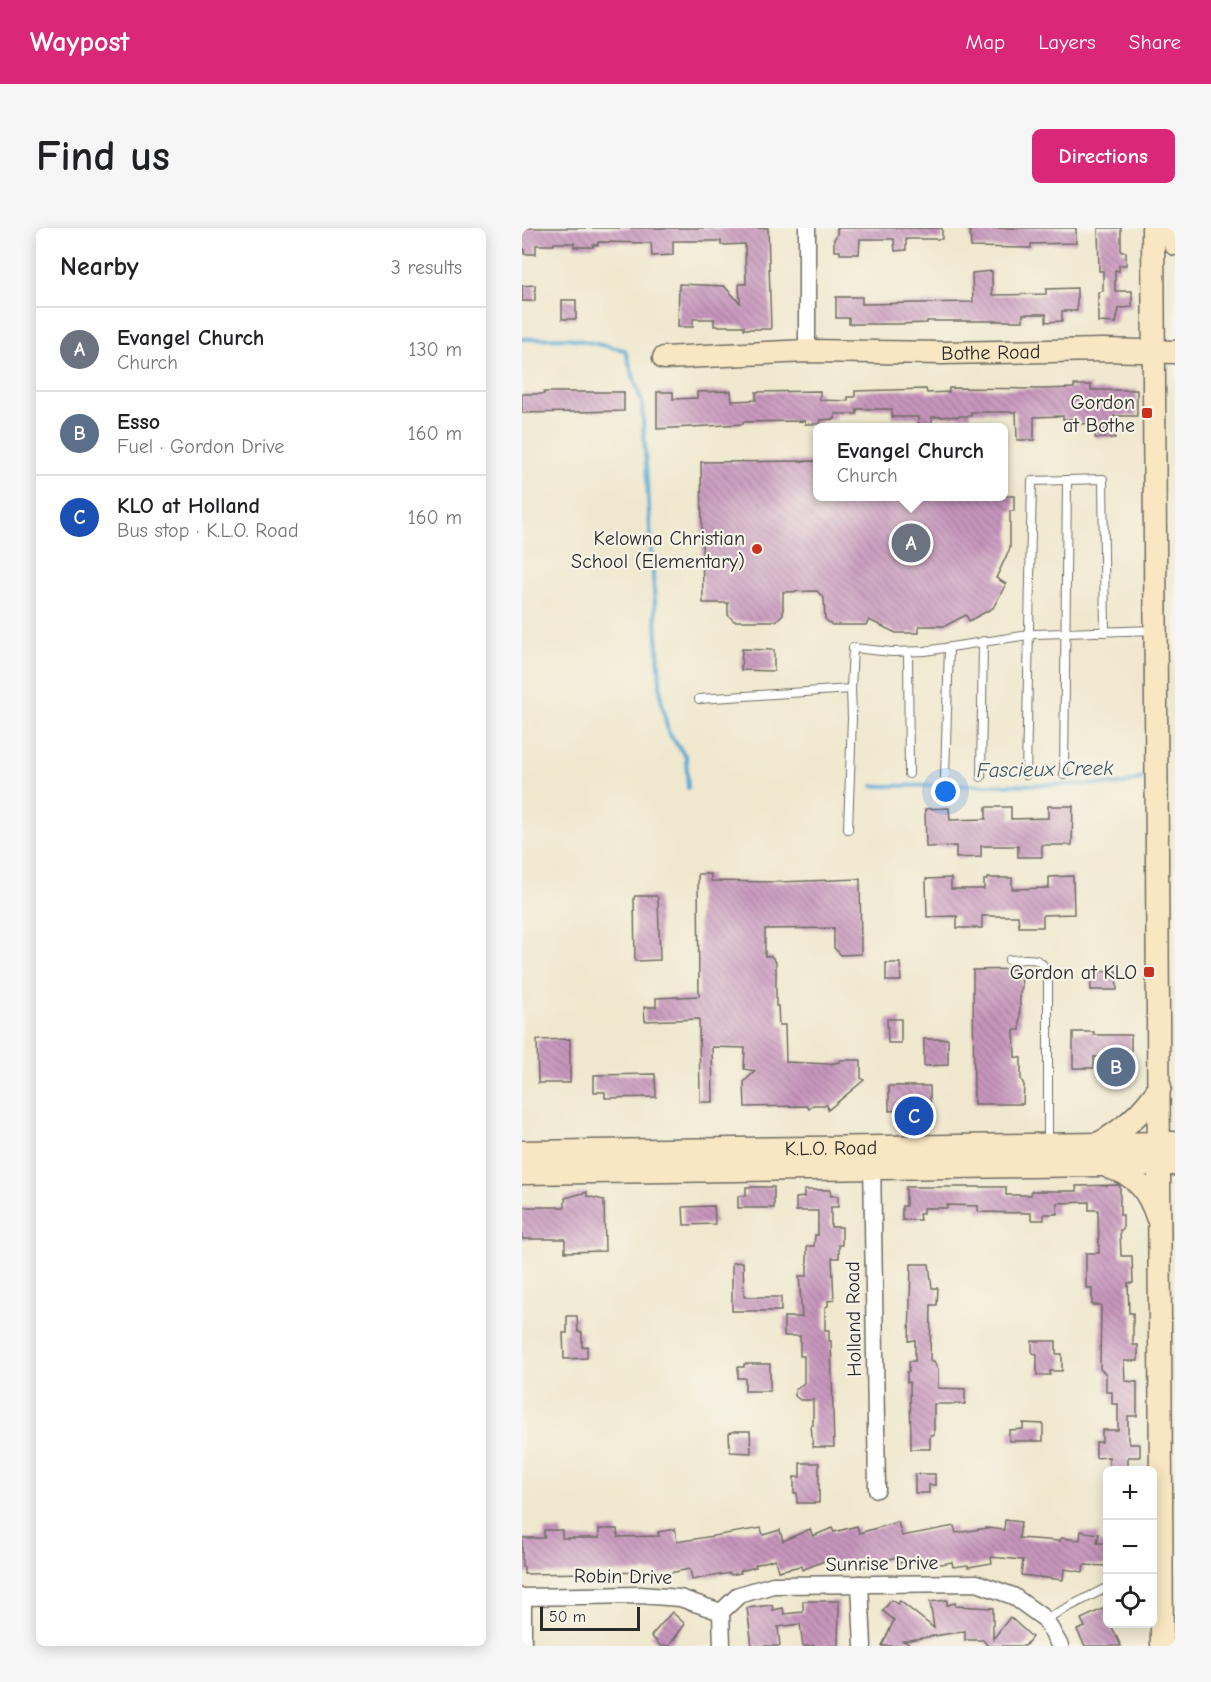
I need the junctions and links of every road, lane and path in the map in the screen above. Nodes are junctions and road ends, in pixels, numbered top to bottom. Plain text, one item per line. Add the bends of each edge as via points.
1 (807, 228) edge
2 (1153, 228) edge
3 (1174, 228) edge
4 (1175, 244) edge
5 (807, 351) junction
6 (1164, 351) edge
7 (664, 358) dead end
8 (1067, 480) junction
9 (1156, 630) junction
10 (1105, 632) junction
11 (1066, 633) junction
12 (1029, 634) junction
13 (983, 641) junction
14 (948, 647) junction
15 (908, 652) junction
16 (851, 689) junction
17 (699, 699) dead end
18 (909, 774) dead end
19 (1026, 775) dead end
20 (1064, 775) dead end
21 (945, 776) dead end
22 (981, 777) dead end
23 (848, 829) dead end
24 (1009, 960) dead end
25 (1160, 1087) junction
26 (1048, 1144) junction
27 (522, 1152) edge
28 (1099, 1154) junction
29 (1168, 1154) edge
30 (872, 1158) junction
31 (522, 1173) edge
32 (1161, 1227) junction
33 (877, 1489) dead end
34 (860, 1584) junction
35 (1103, 1589) edge
36 (523, 1597) edge
37 (721, 1612) junction
38 (1046, 1619) junction
39 (523, 1646) edge
40 (722, 1646) edge
41 (863, 1646) edge
42 (1060, 1646) edge
43 (1162, 1646) edge

1 - 5 street
2 - 6 main road
3 - 4 main road
5 - 6 main road, Bothe Road
5 - 7 main road, Bothe Road
6 - 9 main road
8 - 10 lane via 1103,479
8 - 11 lane
8 - 12 lane via 1032,481
9 - 10 lane
9 - 25 main road
10 - 11 lane
11 - 12 lane
11 - 20 lane
12 - 13 lane
12 - 19 lane
13 - 14 lane
13 - 22 lane
14 - 15 lane
14 - 21 lane
15 - 16 lane via 854,648
15 - 18 lane
16 - 17 lane
16 - 23 lane
24 - 26 lane via 1040,961 1046,966
25 - 28 main road
25 - 29 main road
26 - 28 main road, K.L.O. Road
26 - 30 main road, K.L.O. Road
27 - 30 main road, K.L.O. Road
28 - 29 main road, K.L.O. Road
28 - 30 main road, K.L.O. Road
28 - 32 main road via 1146,1191
29 - 32 main road
30 - 31 main road, K.L.O. Road
30 - 33 street, Holland Road
32 - 43 main road
34 - 37 street, Sunrise Drive via 773,1585 739,1595
34 - 38 street, Sunrise Drive via 976,1583 1012,1596
34 - 41 street
35 - 38 lane
36 - 37 street, Robin Drive via 680,1598
36 - 39 street
37 - 40 street
38 - 42 street, Sunrise Drive

